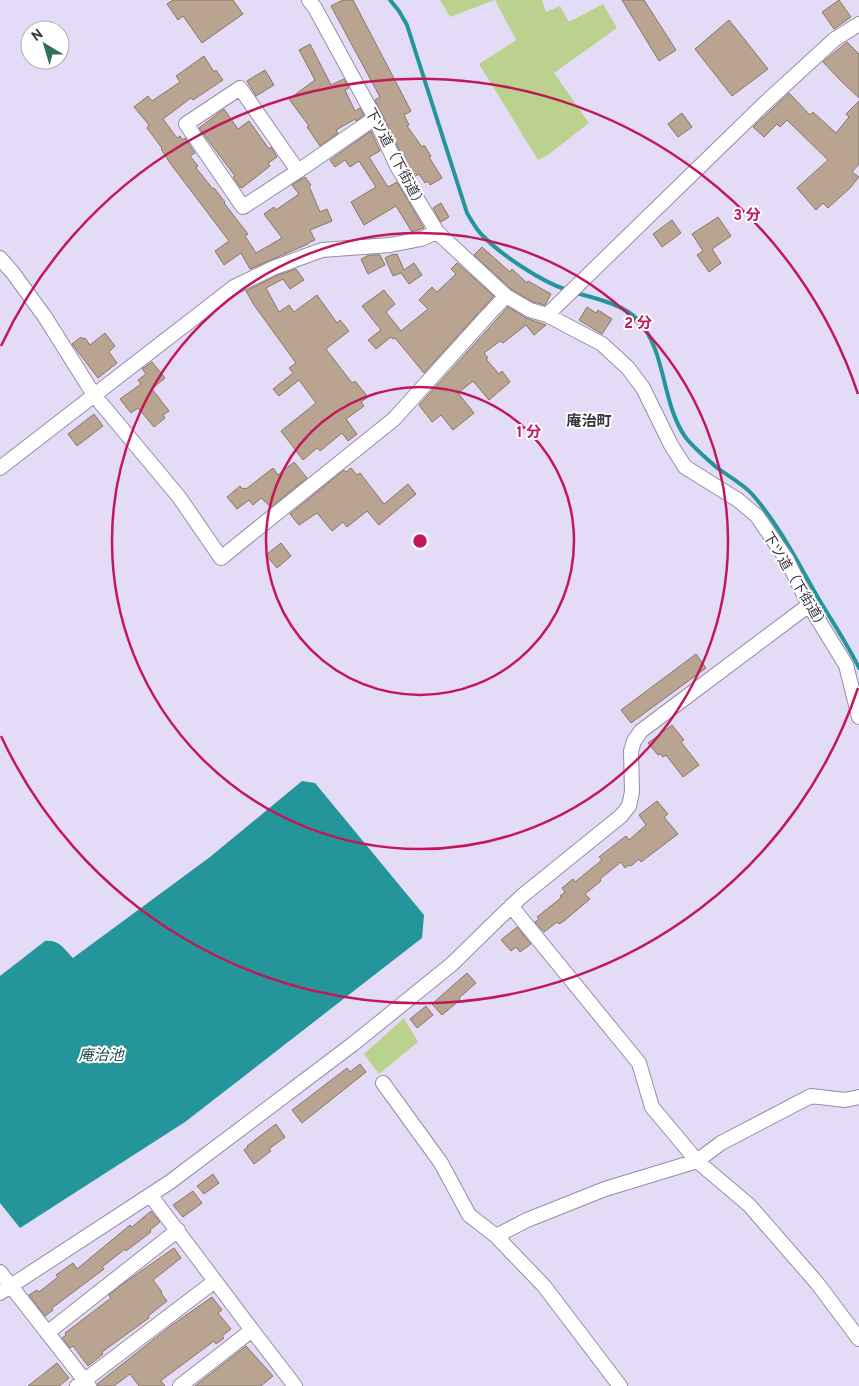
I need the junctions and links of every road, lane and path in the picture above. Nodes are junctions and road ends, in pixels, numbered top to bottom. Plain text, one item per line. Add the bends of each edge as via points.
1 (309, 0) edge
2 (859, 24) edge
3 (375, 118) junction
4 (298, 172) junction
5 (437, 232) junction
6 (0, 258) edge
7 (506, 296) junction
8 (547, 315) junction
9 (94, 395) junction
10 (0, 468) edge
11 (809, 605) junction
12 (858, 711) edge
13 (511, 906) junction
14 (383, 1083) dead end
15 (859, 1097) edge
16 (697, 1161) junction
17 (151, 1196) junction
18 (178, 1230) junction
19 (496, 1236) junction
20 (0, 1272) edge
21 (215, 1281) junction
22 (6, 1290) edge
23 (252, 1330) junction
24 (47, 1333) junction
25 (859, 1339) edge
26 (288, 1383) edge
27 (84, 1384) edge
28 (180, 1386) edge
29 (620, 1386) edge

1 - 3 street, 下ツ道（下街道）
2 - 8 street via 835,39 764,104
3 - 4 street
3 - 5 street, 下ツ道（下街道） via 398,166
4 - 4 street via 243,207 186,124 240,88
5 - 7 street, 下ツ道（下街道）
5 - 9 street via 390,245 322,250 273,268 234,287
6 - 9 street via 44,317
7 - 8 street, 下ツ道（下街道） via 530,310
7 - 9 street via 394,419 221,558 179,498
8 - 11 street, 下ツ道（下街道） via 602,344 628,368 643,388 685,467 738,500 757,516 787,560
9 - 10 street
11 - 12 street, 下ツ道（下街道） via 846,665
11 - 13 street via 641,730 631,751 632,792 621,816
13 - 16 street via 639,1063 652,1107
13 - 17 street via 452,964 368,1032
14 - 19 street via 441,1163 469,1215
15 - 16 street via 845,1100 811,1096 720,1143
16 - 19 street via 606,1188
16 - 25 street via 749,1205 817,1283
17 - 18 street
17 - 22 street
18 - 21 street
18 - 24 street
19 - 29 street via 544,1286
20 - 22 street
21 - 23 street
21 - 27 street
22 - 24 street
23 - 26 street
23 - 28 street
24 - 27 street

